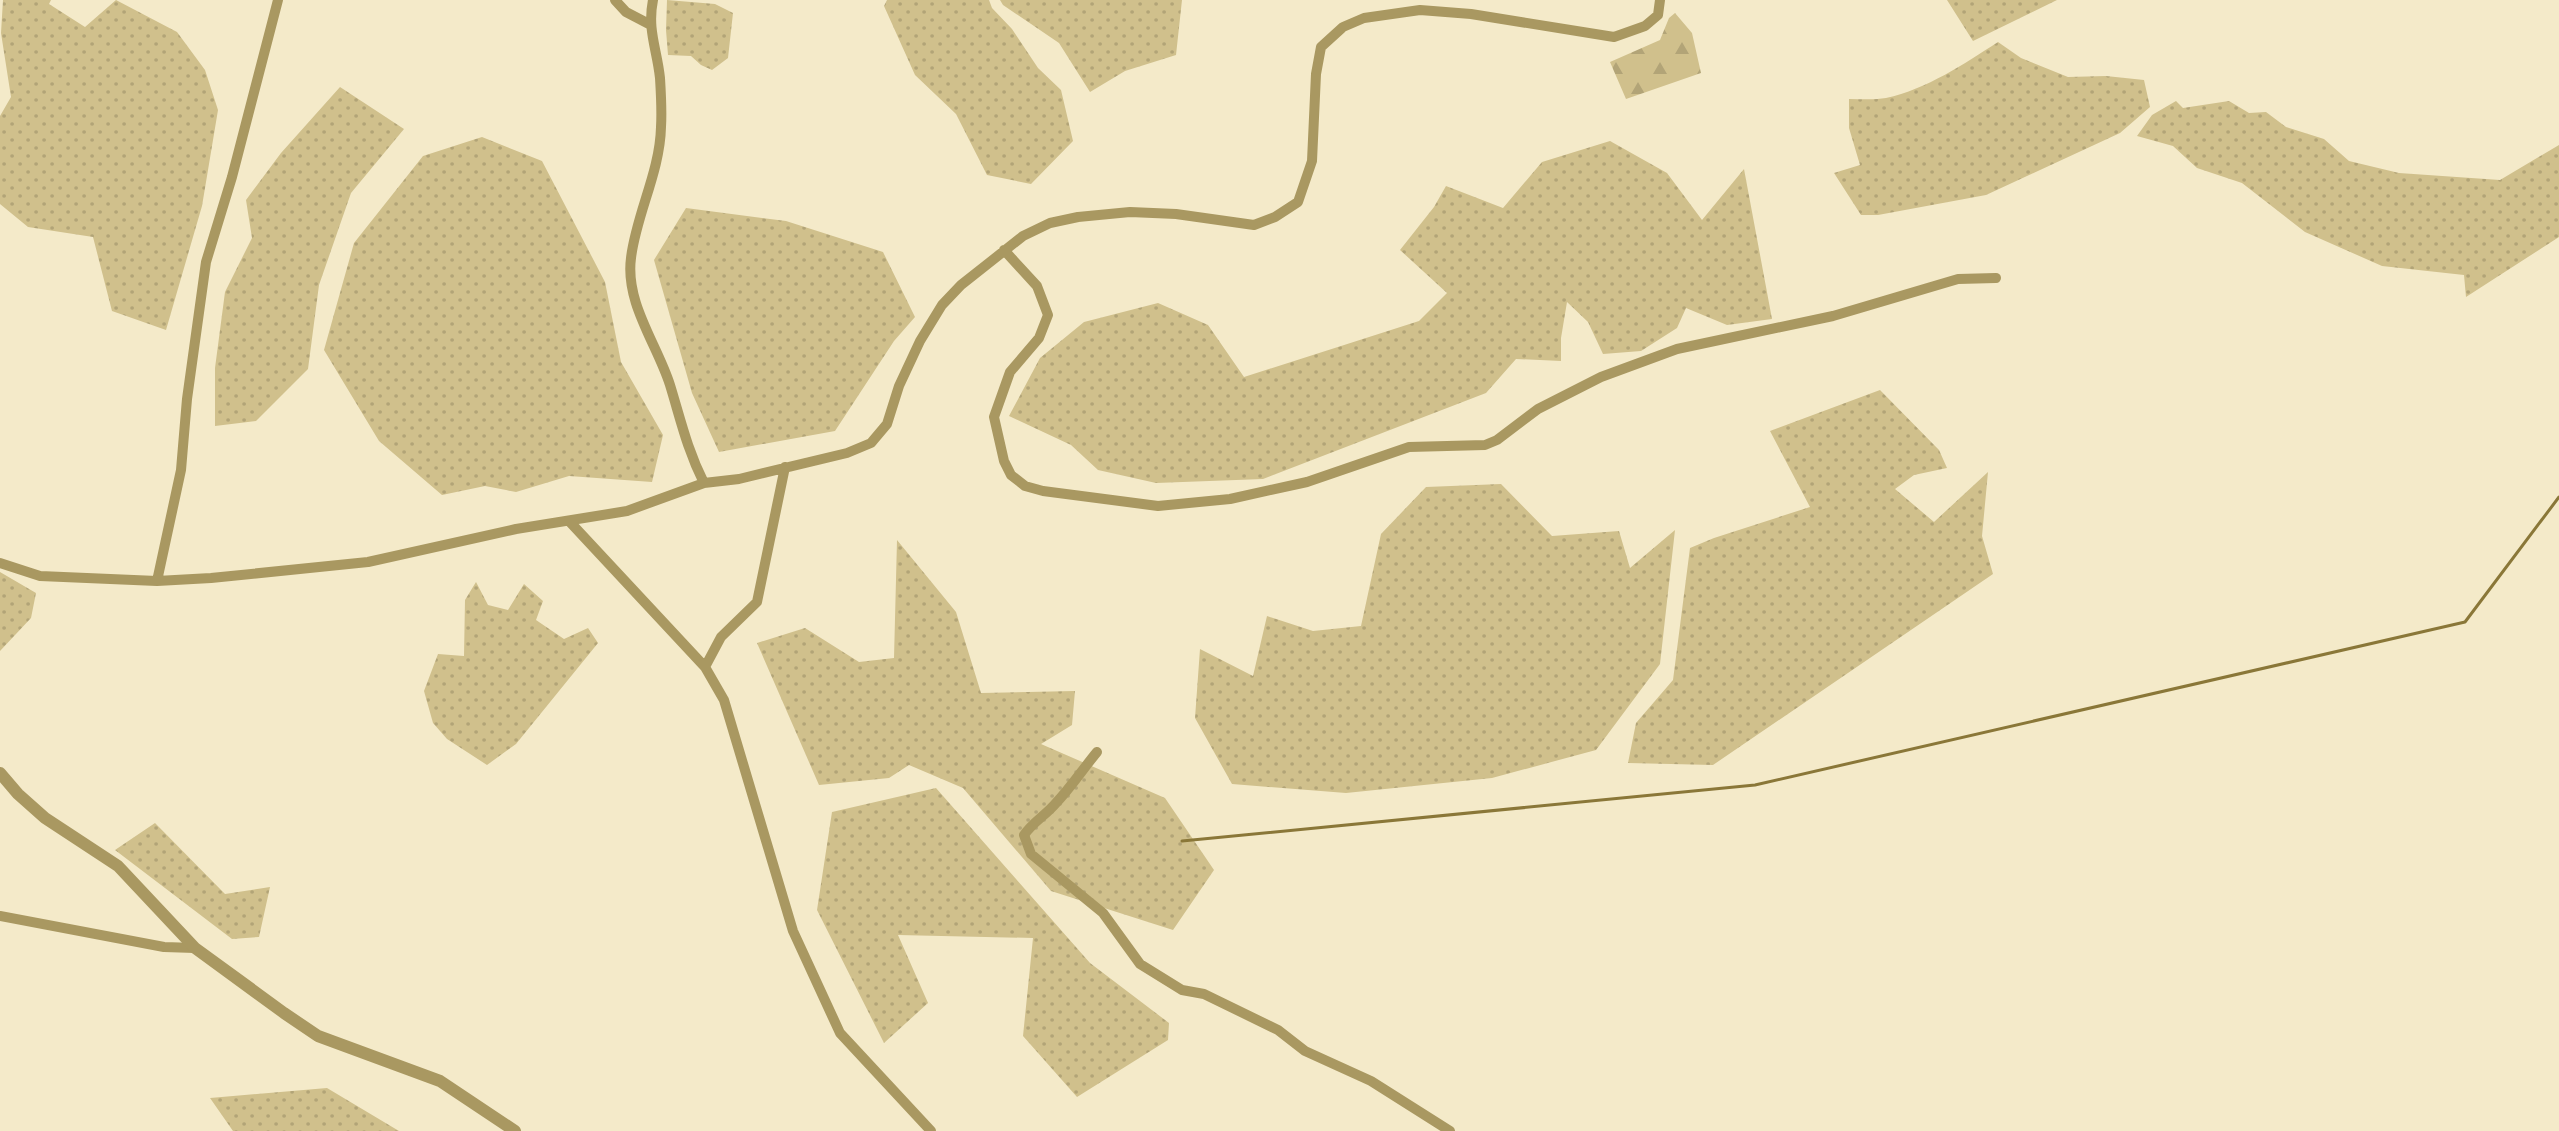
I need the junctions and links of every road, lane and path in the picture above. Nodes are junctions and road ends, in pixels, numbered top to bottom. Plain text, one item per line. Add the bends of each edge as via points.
1 (278, 0) edge
2 (615, 0) edge
3 (653, 0) edge
4 (1660, 0) edge
5 (649, 24) junction
6 (1004, 250) junction
7 (1996, 278) dead end
8 (785, 467) junction
9 (704, 483) junction
10 (569, 521) junction
11 (0, 563) edge
12 (157, 581) junction
13 (705, 667) junction
14 (1097, 752) dead end
15 (0, 773) edge
16 (0, 916) edge
17 (195, 948) junction
18 (515, 1131) edge
19 (931, 1131) edge
20 (1450, 1131) edge

1 - 12 street via 206,262 181,470
2 - 5 street
3 - 5 street
4 - 6 street via 1658,15 1645,26 1614,37 1420,10 1364,18 1343,27 1321,47 1312,161 1298,202 1275,217 1254,225 1176,214 1078,217 1050,223
5 - 9 street via 660,77 661,129 629,280
6 - 7 street via 1037,286 1048,315 1039,338 1010,372 994,417 1011,475 1043,491 1158,506 1230,499 1307,482 1409,447 1485,445 1538,409 1601,377 1677,349 1833,316 1958,279
6 - 8 street via 942,305 904,375 887,424 871,443
8 - 9 street
8 - 13 street via 757,602 721,637
9 - 10 street via 627,511
10 - 12 street via 368,562
10 - 13 street
11 - 12 street via 40,576
13 - 19 street via 724,700 793,931 840,1033
14 - 20 street via 1024,835 1031,854 1103,913 1140,964 1182,990 1204,994 1278,1030 1305,1051 1371,1081
15 - 17 street via 45,818 118,866
16 - 17 street via 164,947
17 - 18 street via 318,1036 440,1081

